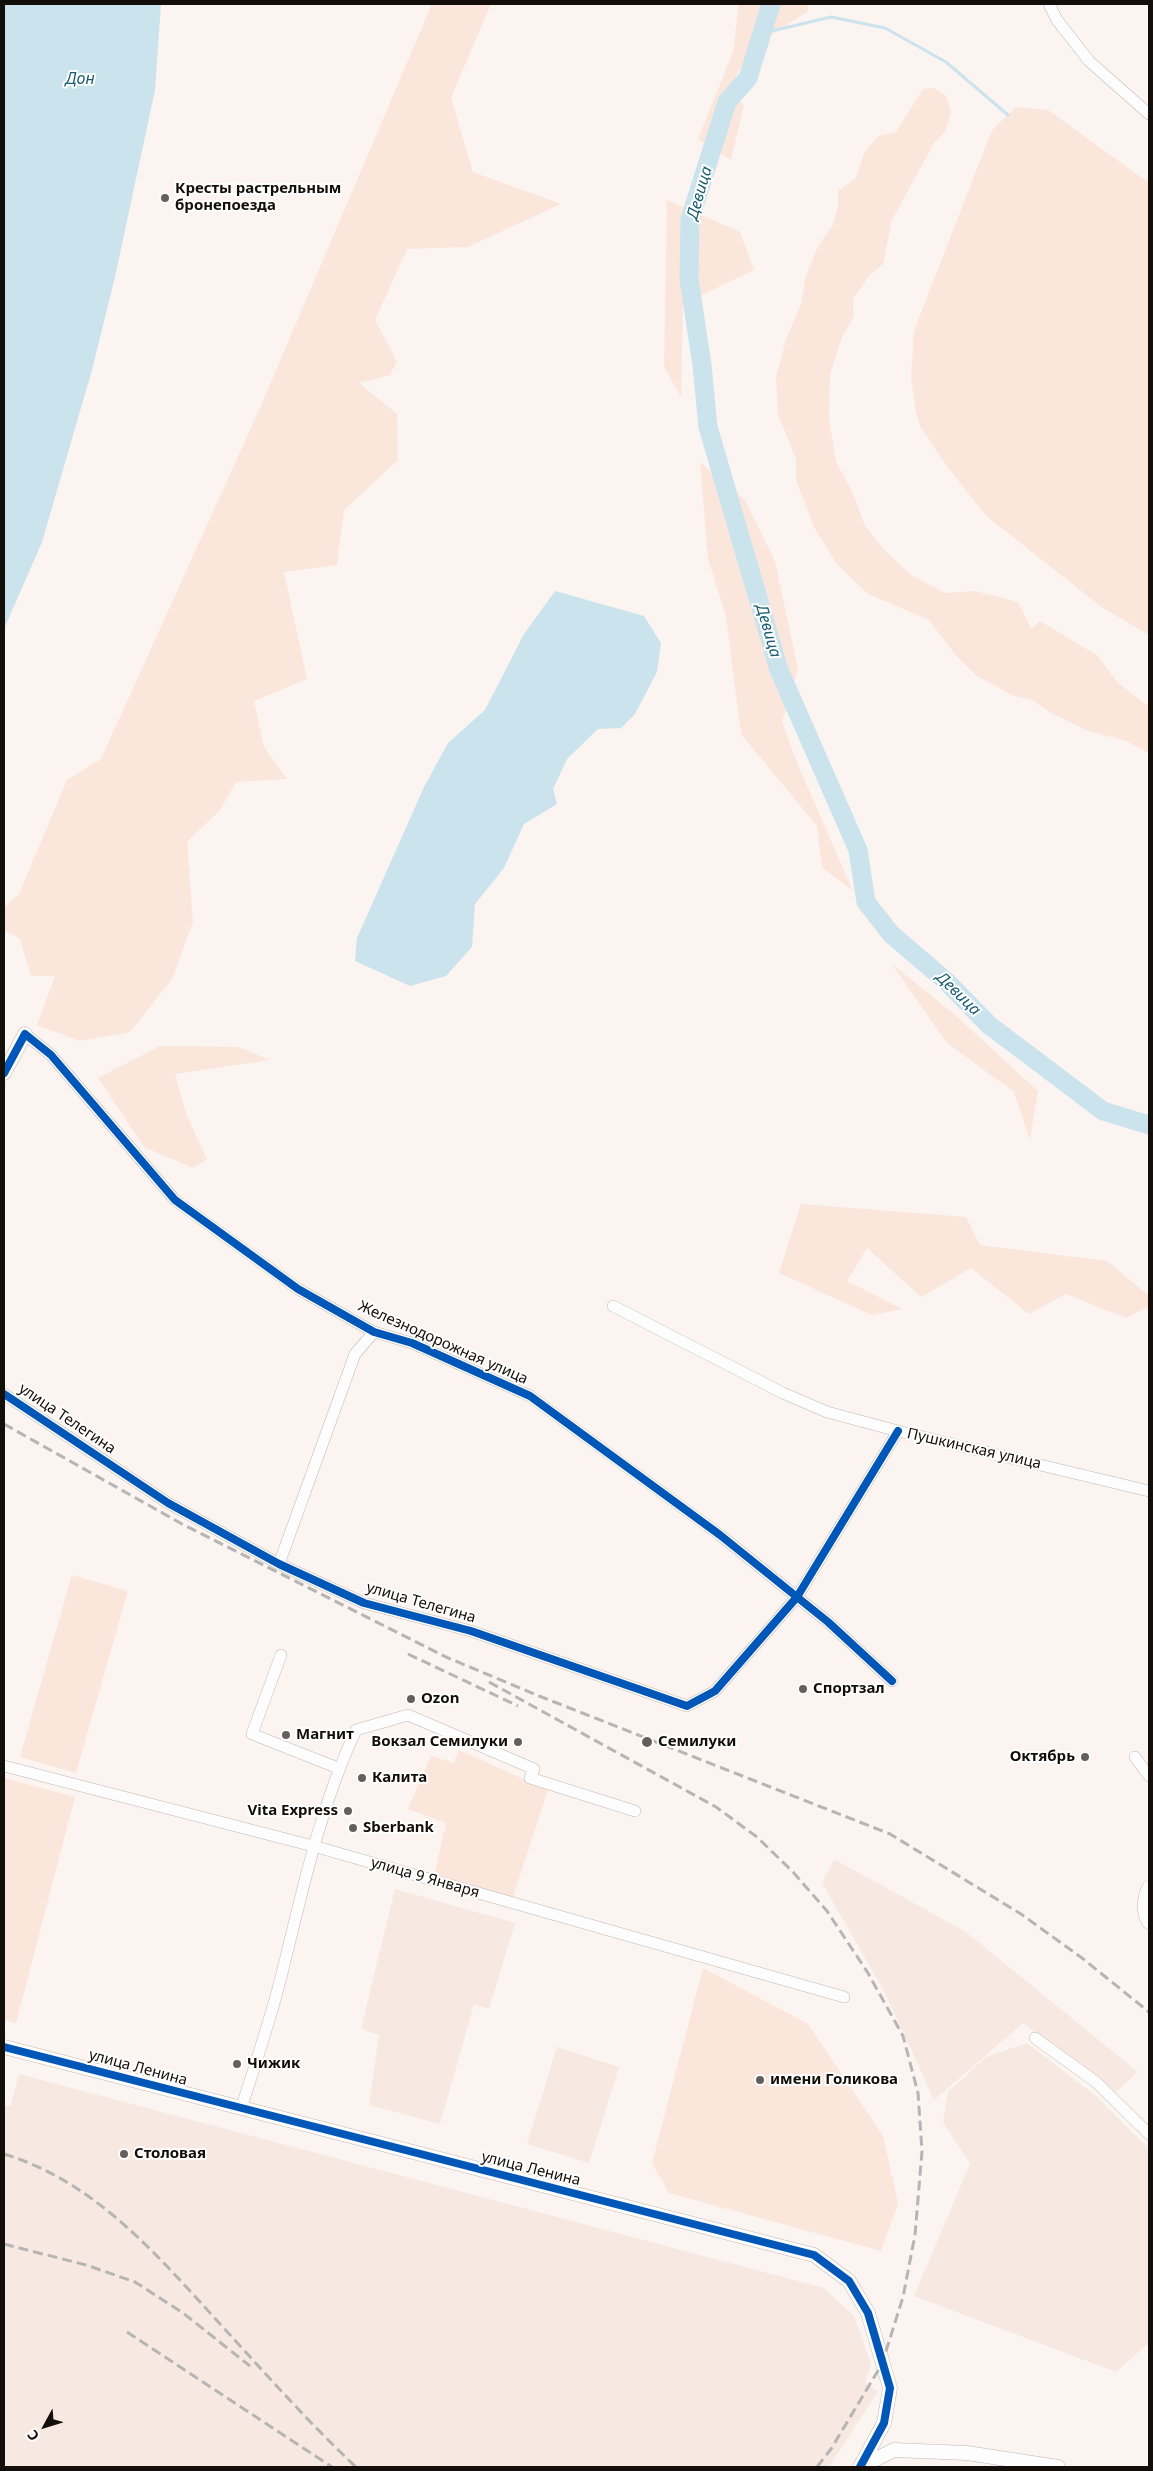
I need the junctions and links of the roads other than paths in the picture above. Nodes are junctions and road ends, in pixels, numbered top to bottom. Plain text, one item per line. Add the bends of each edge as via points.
1 (1050, 4) edge
2 (1149, 114) edge
3 (25, 1034) joint
4 (4, 1073) edge
5 (613, 1306) dead end
6 (374, 1332) junction
7 (4, 1394) edge
8 (898, 1431) junction
9 (1149, 1490) edge
10 (279, 1564) junction
11 (797, 1597) junction
12 (281, 1655) dead end
13 (892, 1681) dead end
14 (1135, 1757) dead end
15 (4, 1766) edge
16 (338, 1768) junction
17 (1149, 1776) edge
18 (635, 1811) dead end
19 (314, 1846) junction
20 (1149, 1888) edge
21 (1149, 1922) edge
22 (844, 1997) dead end
23 (1035, 2038) dead end
24 (4, 2048) edge
25 (241, 2109) junction
26 (1149, 2134) edge
27 (860, 2467) edge
28 (1058, 2467) edge

1 - 2 street via 1057,20 1089,61
3 - 4 street
3 - 6 street, Железнодорожная улица via 51,1055 174,1200 298,1289
5 - 8 street, Пушкинская улица via 792,1397 827,1412
6 - 10 street via 355,1354
6 - 11 street, Железнодорожная улица via 412,1343 530,1396 720,1535
7 - 10 street, улица Телегина via 168,1503
8 - 9 street, Пушкинская улица
8 - 11 street, улица Телегина
10 - 11 street, улица Телегина via 364,1603 471,1631 687,1706 716,1691
11 - 13 street, Железнодорожная улица
12 - 16 street via 252,1734
14 - 17 street
15 - 19 street, улица 9 Января
16 - 18 street via 356,1730 408,1715 534,1769 530,1778
16 - 19 street
19 - 22 street, улица 9 Января
19 - 25 street via 278,1988
20 - 21 street via 1145,1904
23 - 26 street via 1096,2082
24 - 25 street, улица Ленина
25 - 27 street, улица Ленина via 814,2255 849,2281 868,2313 890,2388 884,2423
27 - 28 street via 894,2450 968,2454

